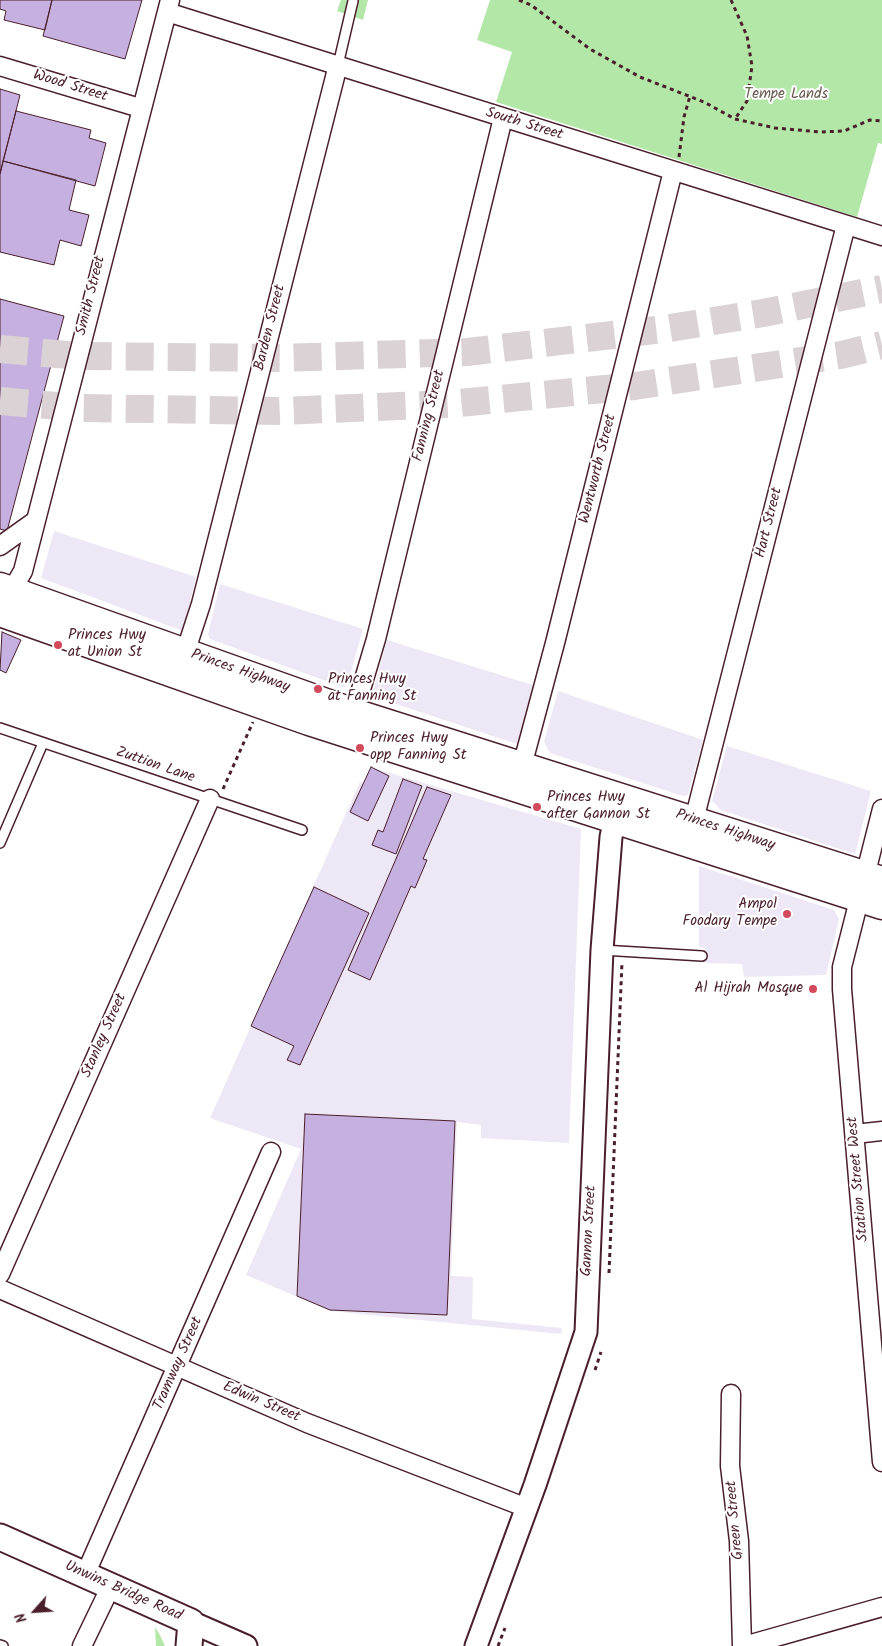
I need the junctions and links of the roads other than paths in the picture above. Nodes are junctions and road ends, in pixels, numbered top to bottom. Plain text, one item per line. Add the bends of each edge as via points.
1 (352, 1) dead end
2 (168, 6) edge
3 (338, 65) junction
4 (0, 66) edge
5 (140, 108) junction
6 (503, 118) junction
7 (673, 172) junction
8 (846, 225) junction
9 (882, 236) edge
10 (35, 522) junction
11 (0, 546) edge
12 (3, 600) edge
13 (185, 653) junction
14 (354, 712) junction
15 (0, 728) edge
16 (43, 743) junction
17 (522, 766) junction
18 (214, 800) junction
19 (617, 808) junction
20 (882, 810) edge
21 (694, 820) junction
22 (302, 830) dead end
23 (0, 843) edge
24 (872, 890) edge
25 (602, 950) junction
26 (702, 956) dead end
27 (882, 1132) edge
28 (855, 1134) junction
29 (271, 1152) dead end
30 (0, 1274) edge
31 (0, 1289) edge
32 (876, 1310) edge
33 (178, 1367) junction
34 (731, 1394) dead end
35 (882, 1462) edge
36 (527, 1508) junction
37 (0, 1538) edge
38 (85, 1574) junction
39 (111, 1586) junction
40 (882, 1607) edge
41 (190, 1634) edge
42 (82, 1646) edge
43 (246, 1646) edge
44 (476, 1646) edge
45 (743, 1646) edge

1 - 3 lane, Barden Street
2 - 3 street, South Street
2 - 5 street, Smith Street
3 - 6 street, South Street
3 - 13 street, Barden Street via 201,604
4 - 5 street, Wood Street
5 - 10 street, Smith Street
6 - 7 street, South Street
6 - 14 street, Fanning Street via 376,639
7 - 8 street, South Street
7 - 17 street, Wentworth Street
8 - 9 street, South Street
8 - 21 street, Hart Street
10 - 11 street
10 - 12 street, Smith Street via 21,576
12 - 13 highway, Princes Highway
12 - 19 highway, Princes Highway via 309,721
13 - 14 highway, Princes Highway
14 - 17 highway, Princes Highway
15 - 16 lane, Zuttion Lane
16 - 18 lane, Zuttion Lane
16 - 23 lane
17 - 19 highway, Princes Highway
18 - 22 lane, Zuttion Lane
18 - 30 street, Stanley Street
19 - 21 highway, Princes Highway
19 - 24 highway, Princes Highway
19 - 25 street, Gannon Street via 610,843
20 - 24 street, Station Street West
21 - 24 highway, Princes Highway
24 - 28 street, Station Street West via 842,966
25 - 26 lane
25 - 36 street, Gannon Street via 586,1332
27 - 28 street
28 - 32 street, Station Street West
29 - 33 street, Tramway Street
31 - 33 street, Edwin Street
32 - 35 street, Station Street West
33 - 36 street, Edwin Street via 307,1423
33 - 38 street, Tramway Street
34 - 45 street, Green Street via 730,1466 740,1541
36 - 44 street, Gannon Street
37 - 38 main road, Unwins Bridge Road
38 - 39 main road, Unwins Bridge Road
39 - 41 main road, Unwins Bridge Road
39 - 42 street
40 - 45 street
41 - 43 street, Unwins Bridge Road

